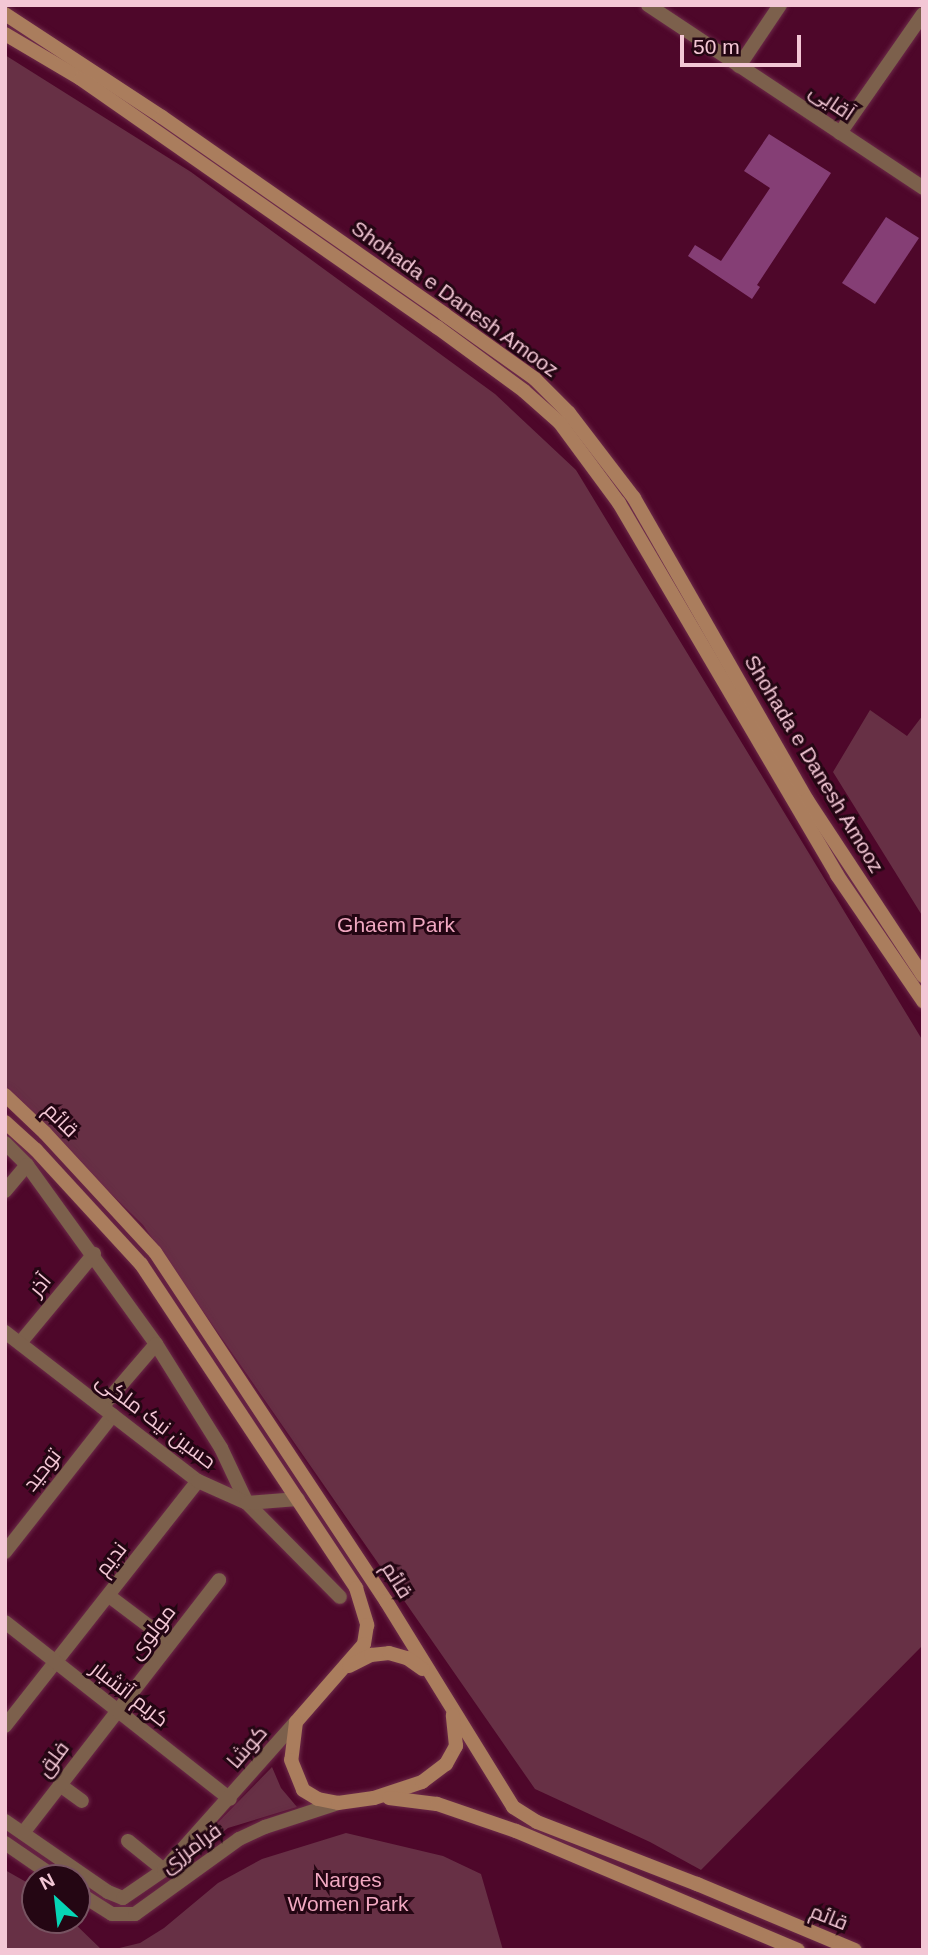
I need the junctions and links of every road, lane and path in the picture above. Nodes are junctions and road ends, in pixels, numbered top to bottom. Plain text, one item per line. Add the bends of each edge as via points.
1 (648, 5) edge
2 (780, 5) edge
3 (5, 13) edge
4 (923, 14) edge
5 (5, 34) edge
6 (738, 66) junction
7 (840, 133) junction
8 (923, 188) edge
9 (923, 976) edge
10 (923, 1002) edge
11 (5, 1095) edge
12 (5, 1122) edge
13 (5, 1143) edge
14 (27, 1165) junction
15 (5, 1191) edge
16 (94, 1254) junction
17 (5, 1332) edge
18 (20, 1343) junction
19 (156, 1344) junction
20 (107, 1411) junction
21 (198, 1481) junction
22 (298, 1499) junction
23 (247, 1503) junction
24 (5, 1552) edge
25 (219, 1580) dead end
26 (108, 1596) junction
27 (340, 1597) dead end
28 (5, 1622) edge
29 (170, 1642) junction
30 (56, 1662) junction
31 (341, 1670) junction
32 (429, 1672) junction
33 (116, 1710) junction
34 (453, 1712) junction
35 (296, 1722) junction
36 (5, 1726) edge
37 (60, 1784) junction
38 (374, 1798) junction
39 (230, 1799) junction
40 (82, 1801) dead end
41 (338, 1803) junction
42 (5, 1821) edge
43 (23, 1833) junction
44 (128, 1841) dead end
45 (5, 1843) edge
46 (36, 1864) edge
47 (164, 1870) junction
48 (715, 1891) junction
49 (91, 1901) edge
50 (708, 1912) junction
51 (798, 1950) edge
52 (855, 1950) edge

1 - 6 street, آقایی
2 - 6 street
3 - 9 main road, Shohada e Danesh Amooz via 162,117 535,379 569,413 634,498 807,800
4 - 7 street
5 - 10 main road via 133,114 413,310 560,423 619,503 830,863
6 - 7 street, آقایی
7 - 8 street, آقایی
11 - 32 main road, قائم via 155,1252
12 - 22 main road, قائم via 141,1264
13 - 14 street
14 - 15 street
14 - 16 street
16 - 18 street, آذر
16 - 19 street
17 - 18 street, حسین نیک ملکی
18 - 20 street, حسین نیک ملکی
19 - 20 street, توحید
19 - 23 street via 221,1448
20 - 21 street, حسین نیک ملکی
20 - 24 street, توحید
21 - 23 street, حسین نیک ملکی
21 - 26 street, ندیم
22 - 23 street, حسین نیک ملکی
22 - 31 main road, قائم via 346,1570 367,1625 364,1644
23 - 27 street
25 - 29 street, مولوی
26 - 29 street
26 - 30 street, ندیم
28 - 30 street, کریم آتشبار
29 - 33 street, مولوی
30 - 33 street, کریم آتشبار
30 - 36 street, ندیم
31 - 32 main road via 371,1655 389,1653
31 - 35 main road
32 - 34 main road, قائم
33 - 37 street, فلق
33 - 39 street, کریم آتشبار
34 - 38 main road via 456,1746 446,1763 422,1782
34 - 48 main road, قائم via 513,1807 537,1822
35 - 39 street, کوشا
35 - 41 main road via 291,1760 296,1778 303,1790 318,1799
37 - 40 street
37 - 43 street, فلق
38 - 41 main road
38 - 50 main road, قائم via 407,1799 462,1811
39 - 47 street, کوشا
41 - 49 street, فرامرزی via 239,1839 135,1914 112,1914
42 - 43 street
43 - 47 street, کوشا via 123,1898
44 - 47 street
45 - 46 street
48 - 50 main road
48 - 52 main road, قائم
50 - 51 main road, قائم

